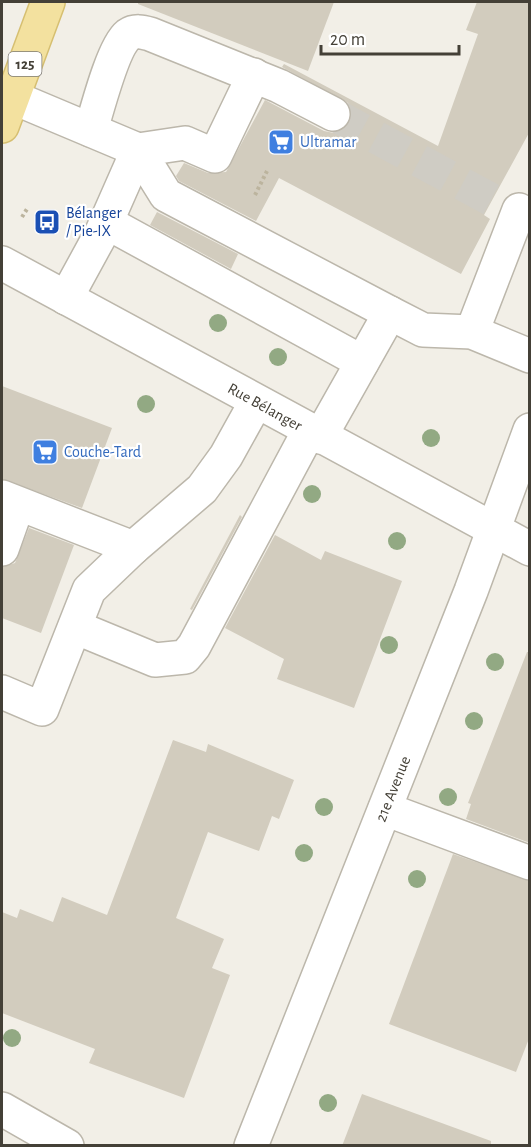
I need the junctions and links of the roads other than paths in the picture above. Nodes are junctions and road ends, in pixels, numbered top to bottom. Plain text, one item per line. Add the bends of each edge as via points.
1 (48, 2) edge
2 (254, 75) junction
3 (7, 112) edge
4 (333, 114) tunnel mouth
5 (91, 130) junction
6 (138, 150) junction
7 (514, 208) edge
8 (106, 222) junction
9 (2, 263) edge
10 (66, 298) junction
11 (390, 313) junction
12 (472, 332) junction
13 (530, 357) edge
14 (362, 362) junction
15 (256, 402) junction
16 (530, 430) edge
17 (314, 434) junction
18 (10, 501) edge
19 (493, 530) junction
20 (133, 548) junction
21 (2, 549) edge
22 (530, 549) edge
23 (75, 627) junction
24 (2, 692) edge
25 (385, 809) junction
26 (530, 863) edge
27 (2, 1109) edge
28 (68, 1146) edge
29 (252, 1146) edge

1 - 3 main road, 125
2 - 4 street
2 - 5 street via 150,34 129,34 119,48
2 - 6 street via 215,156 185,143
3 - 5 street
5 - 6 street
6 - 8 street
6 - 11 street via 166,195
7 - 12 street
8 - 10 street
8 - 14 street
9 - 10 street, Rue Bélanger
10 - 15 street, Rue Bélanger
11 - 12 street via 423,330
11 - 14 street
12 - 13 street
14 - 17 street
15 - 17 street, Rue Bélanger
15 - 20 street via 202,489
16 - 19 street, 21e Avenue
17 - 19 street, Rue Bélanger
17 - 23 street via 194,646 184,657 155,660
18 - 20 street
18 - 21 street
19 - 22 street, Rue Bélanger
19 - 25 street, 21e Avenue
20 - 23 street via 89,590
23 - 24 street via 42,709
25 - 26 street
25 - 29 street, 21e Avenue
27 - 28 street

